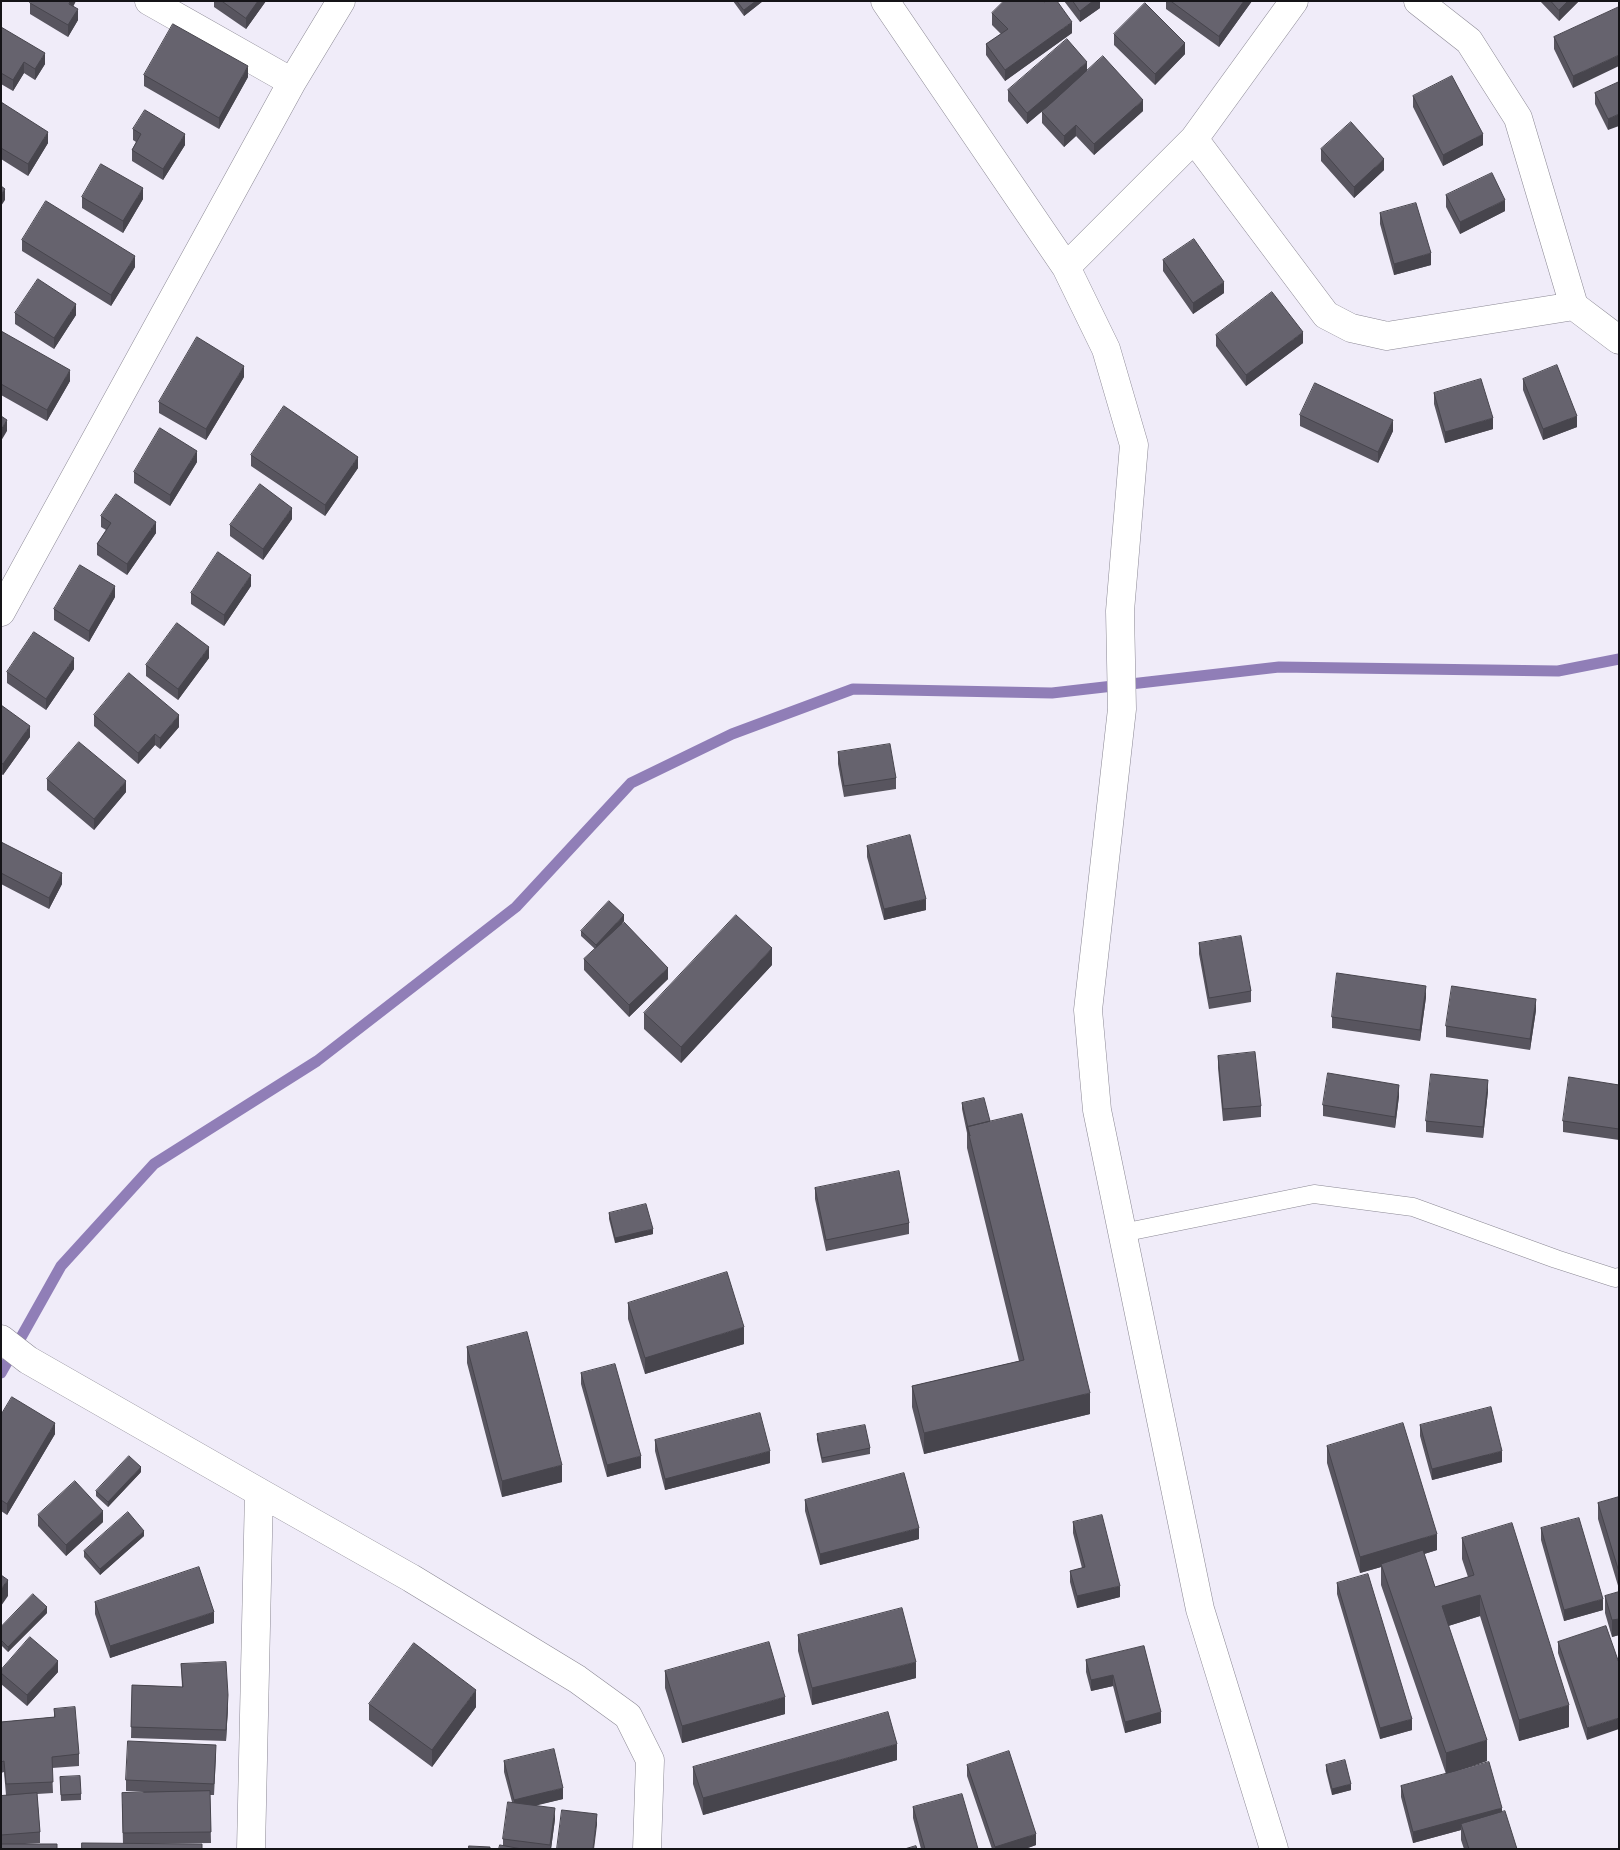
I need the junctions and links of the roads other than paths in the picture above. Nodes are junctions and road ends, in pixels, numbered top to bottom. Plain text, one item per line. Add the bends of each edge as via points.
1 (149, 1) edge
2 (341, 1) edge
3 (1294, 1) edge
4 (1418, 1) edge
5 (896, 6) edge
6 (292, 82) junction
7 (1194, 139) junction
8 (1066, 266) junction
9 (1574, 306) junction
10 (1619, 340) edge
11 (1, 612) edge
12 (1122, 1233) junction
13 (1619, 1277) edge
14 (1, 1339) edge
15 (260, 1492) junction
16 (251, 1849) edge
17 (646, 1849) edge
18 (1274, 1849) edge

1 - 6 street
2 - 6 street
3 - 7 street
4 - 9 street via 1469,41 1518,118
5 - 8 street
6 - 11 street
7 - 8 street
7 - 9 street via 1326,315 1351,328 1386,336
8 - 12 street via 1106,349 1134,445 1120,611 1122,709 1088,1010 1097,1110
9 - 10 street
12 - 13 lane via 1314,1194 1413,1207 1556,1259
12 - 18 street via 1200,1609
14 - 15 street via 28,1360
15 - 16 street
15 - 17 street via 577,1679 628,1716 650,1760

